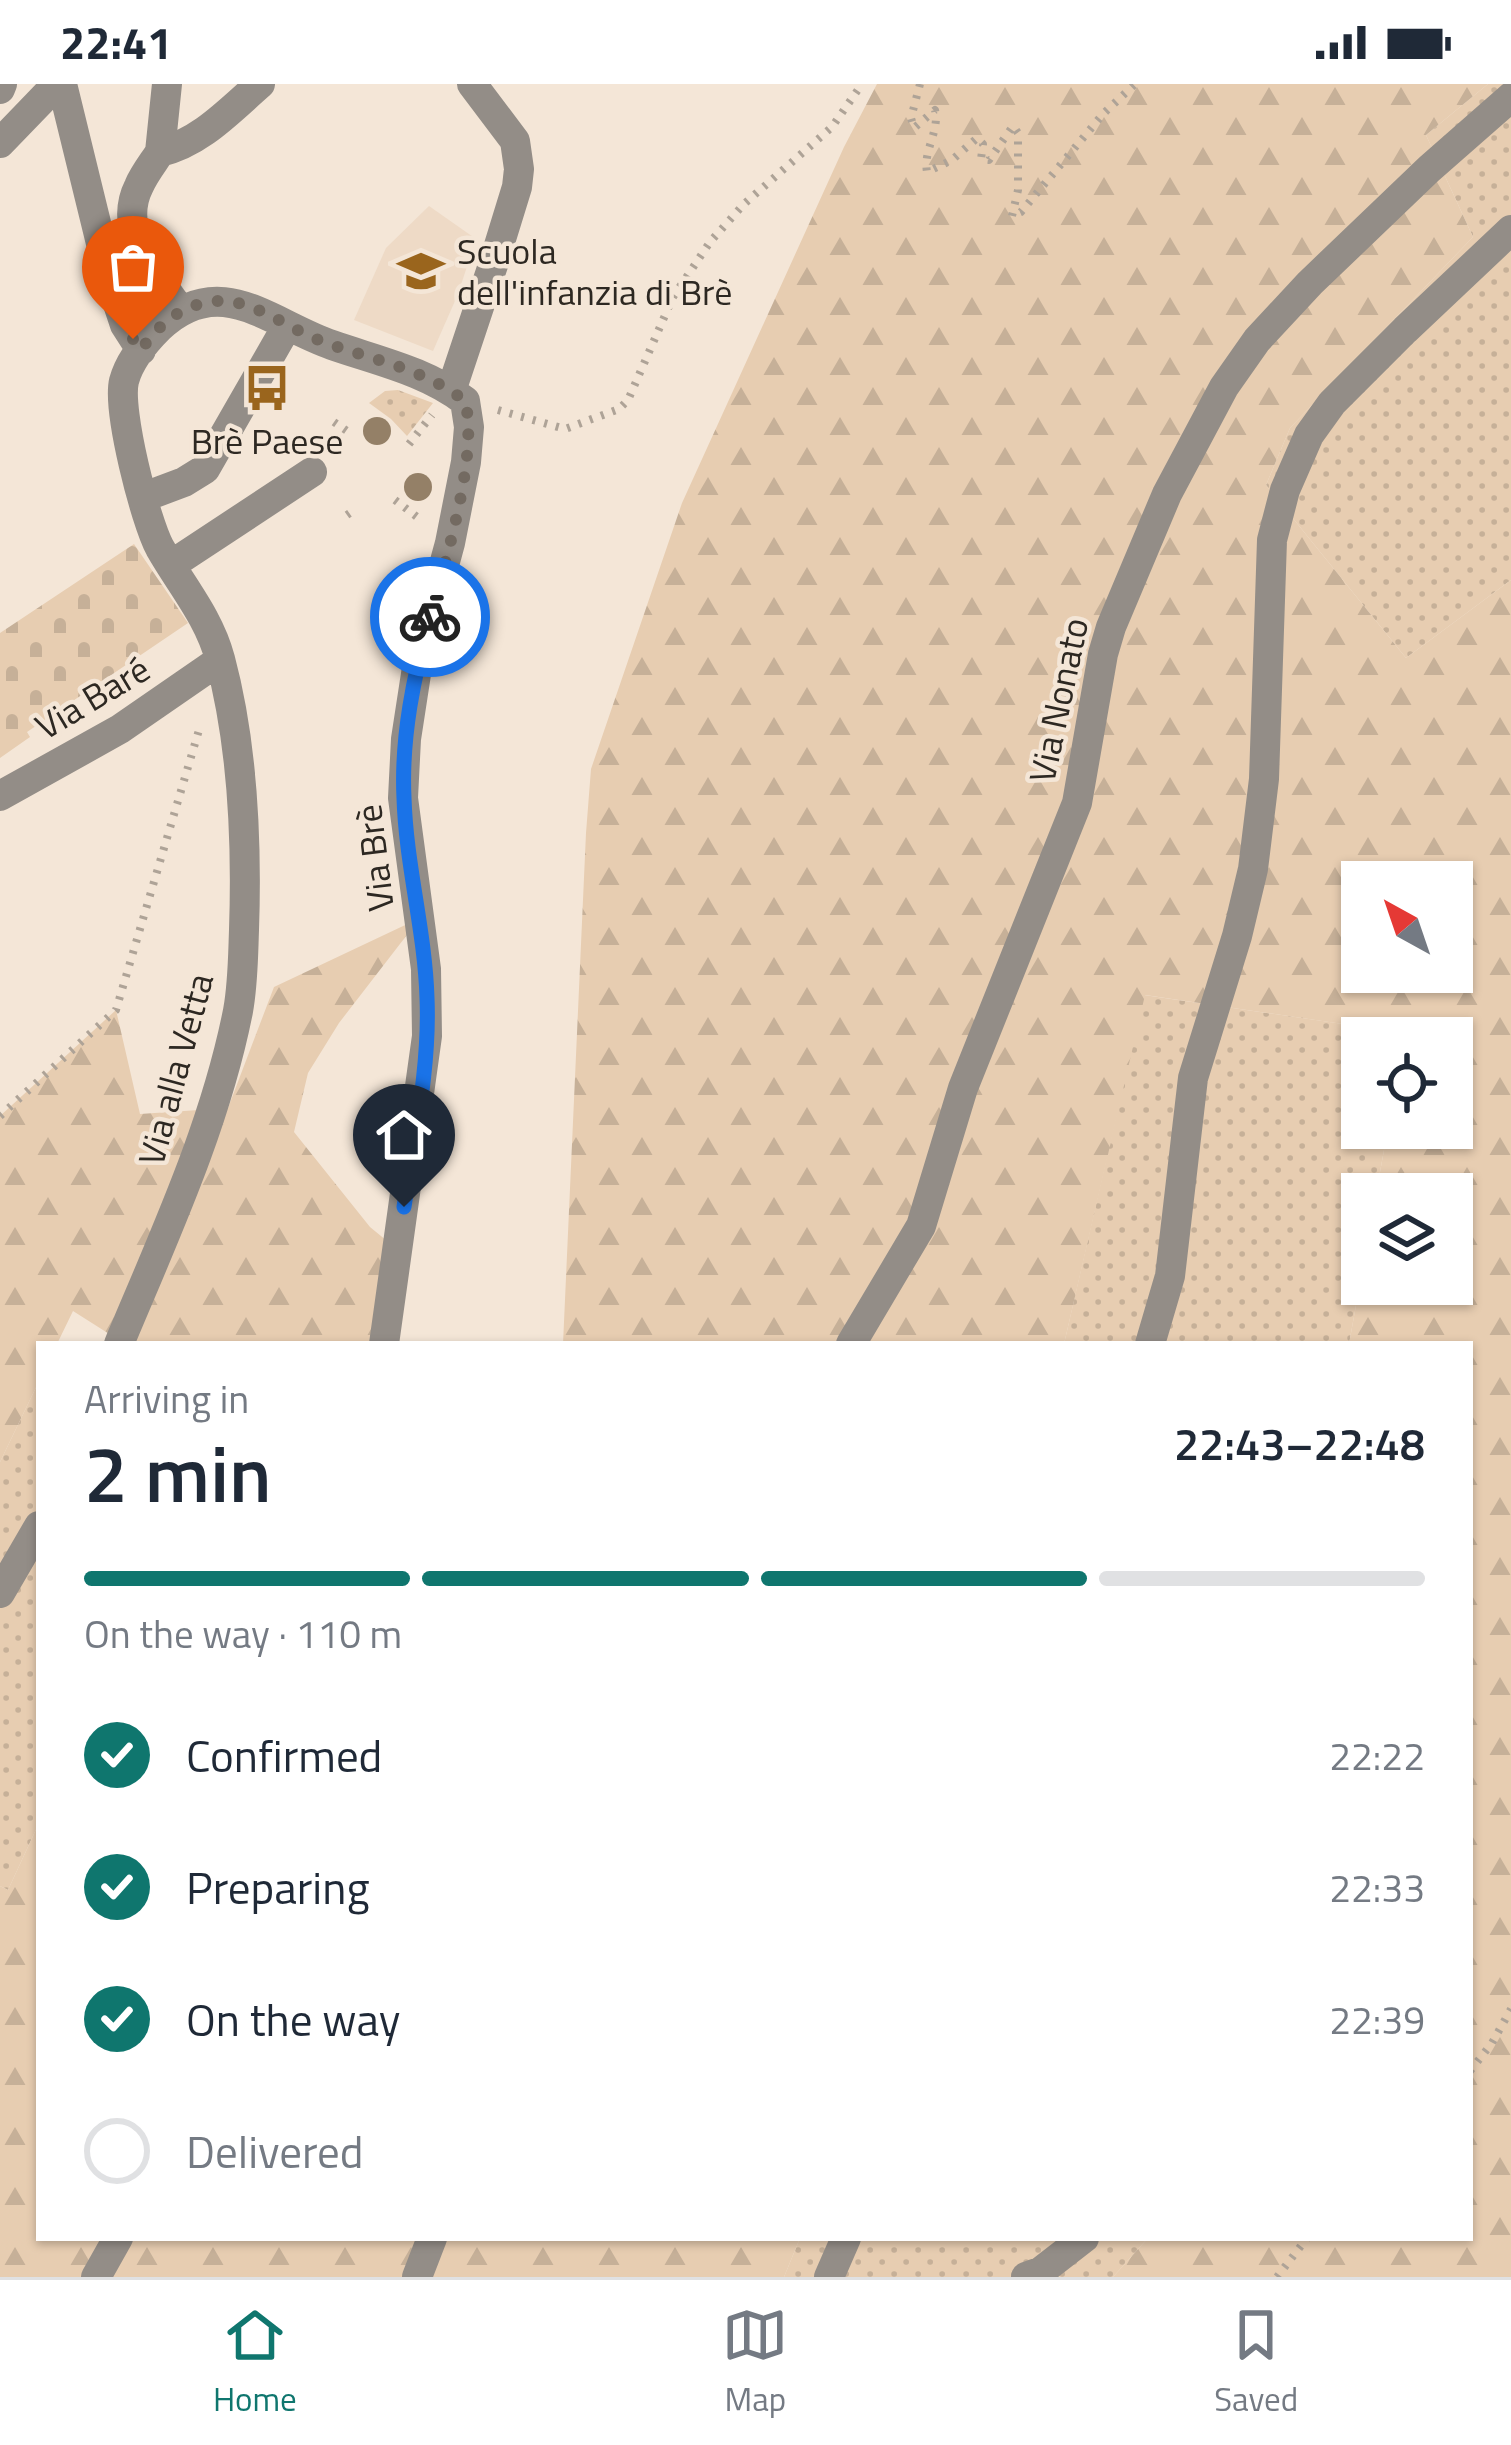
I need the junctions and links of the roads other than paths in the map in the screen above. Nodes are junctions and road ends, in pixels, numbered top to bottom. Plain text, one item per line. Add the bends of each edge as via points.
1 (59, 84) edge
2 (167, 84) edge
3 (260, 84) edge
4 (472, 84) edge
5 (1511, 97) edge
6 (0, 143) edge
7 (160, 152) junction
8 (1511, 230) edge
9 (181, 310) junction
10 (287, 326) junction
11 (141, 350) junction
12 (458, 396) junction
13 (312, 472) dead end
14 (144, 497) junction
15 (171, 565) junction
16 (220, 660) junction
17 (0, 796) edge
18 (119, 1341) edge
19 (384, 1341) edge
20 (853, 1341) edge
21 (1151, 1341) edge
22 (36, 1531) edge
23 (0, 1592) edge
24 (116, 2241) edge
25 (431, 2241) edge
26 (845, 2241) edge
27 (1080, 2241) edge
28 (96, 2277) edge
29 (417, 2277) edge
30 (829, 2277) edge
31 (1026, 2277) edge

1 - 6 street
1 - 11 street via 99,243
2 - 7 street
3 - 7 street via 200,136
4 - 12 street, Via Brè via 515,141 519,169
5 - 20 street, Via Nonato via 1257,340 1166,494 1103,654 1077,803 963,1088 921,1226
7 - 9 street via 137,188 131,219 142,252
8 - 21 street via 1332,403 1280,504 1253,869 1193,1078 1170,1276
9 - 10 street via 232,301
9 - 11 street
10 - 12 street
10 - 14 street via 205,469
11 - 14 street, Via alla Vetta via 122,398
12 - 19 street, Via Brè via 469,427 466,462 406,739 404,798 427,1036
13 - 15 street
14 - 15 street, Via alla Vetta
15 - 16 street, Via alla Vetta
16 - 17 street, Via Baré via 120,730
16 - 18 street, Via alla Vetta via 241,797 241,994 181,1198
22 - 23 street
24 - 28 street
25 - 29 street
26 - 30 street
27 - 31 street

